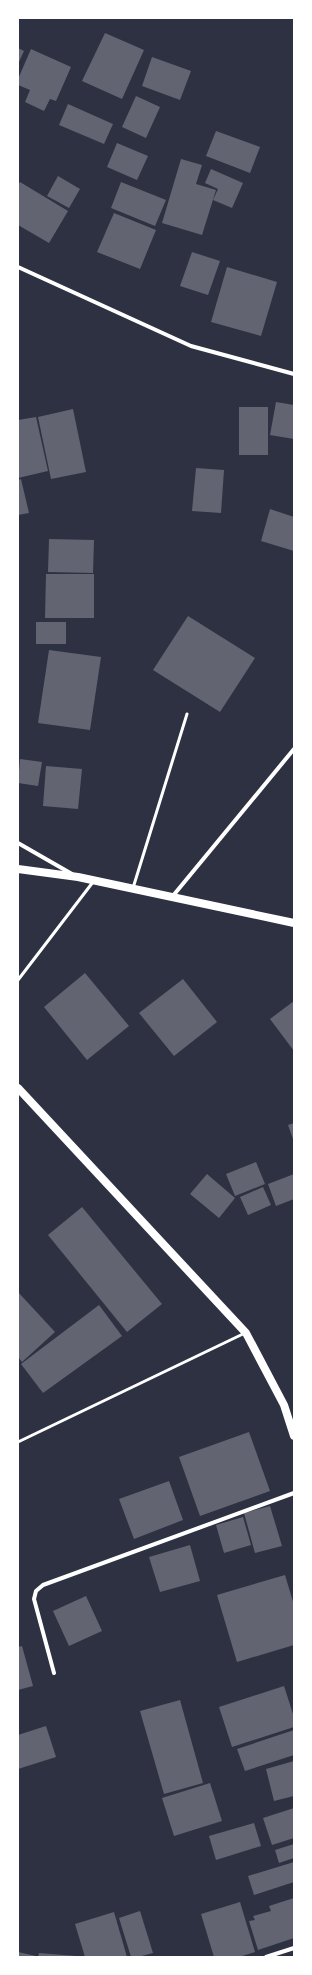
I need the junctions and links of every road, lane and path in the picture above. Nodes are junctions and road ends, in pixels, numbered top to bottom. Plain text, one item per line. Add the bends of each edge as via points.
1 (18, 267) edge
2 (294, 374) edge
3 (187, 714) dead end
4 (294, 749) edge
5 (18, 843) edge
6 (18, 869) edge
7 (78, 877) junction
8 (94, 880) junction
9 (133, 889) junction
10 (172, 897) junction
11 (294, 923) edge
12 (18, 980) edge
13 (18, 1088) edge
14 (246, 1333) junction
15 (294, 1436) edge
16 (18, 1442) edge
17 (294, 1493) edge
18 (54, 1672) dead end
19 (294, 1948) edge
20 (266, 1957) edge

1 - 2 street via 191,346
3 - 9 lane
4 - 10 street
5 - 7 street
6 - 7 main road
7 - 8 main road
8 - 9 main road
8 - 12 lane
9 - 10 main road
10 - 11 main road
13 - 14 main road
14 - 15 main road via 284,1405
14 - 16 lane
17 - 18 street via 43,1585 36,1592 34,1599
19 - 20 street

